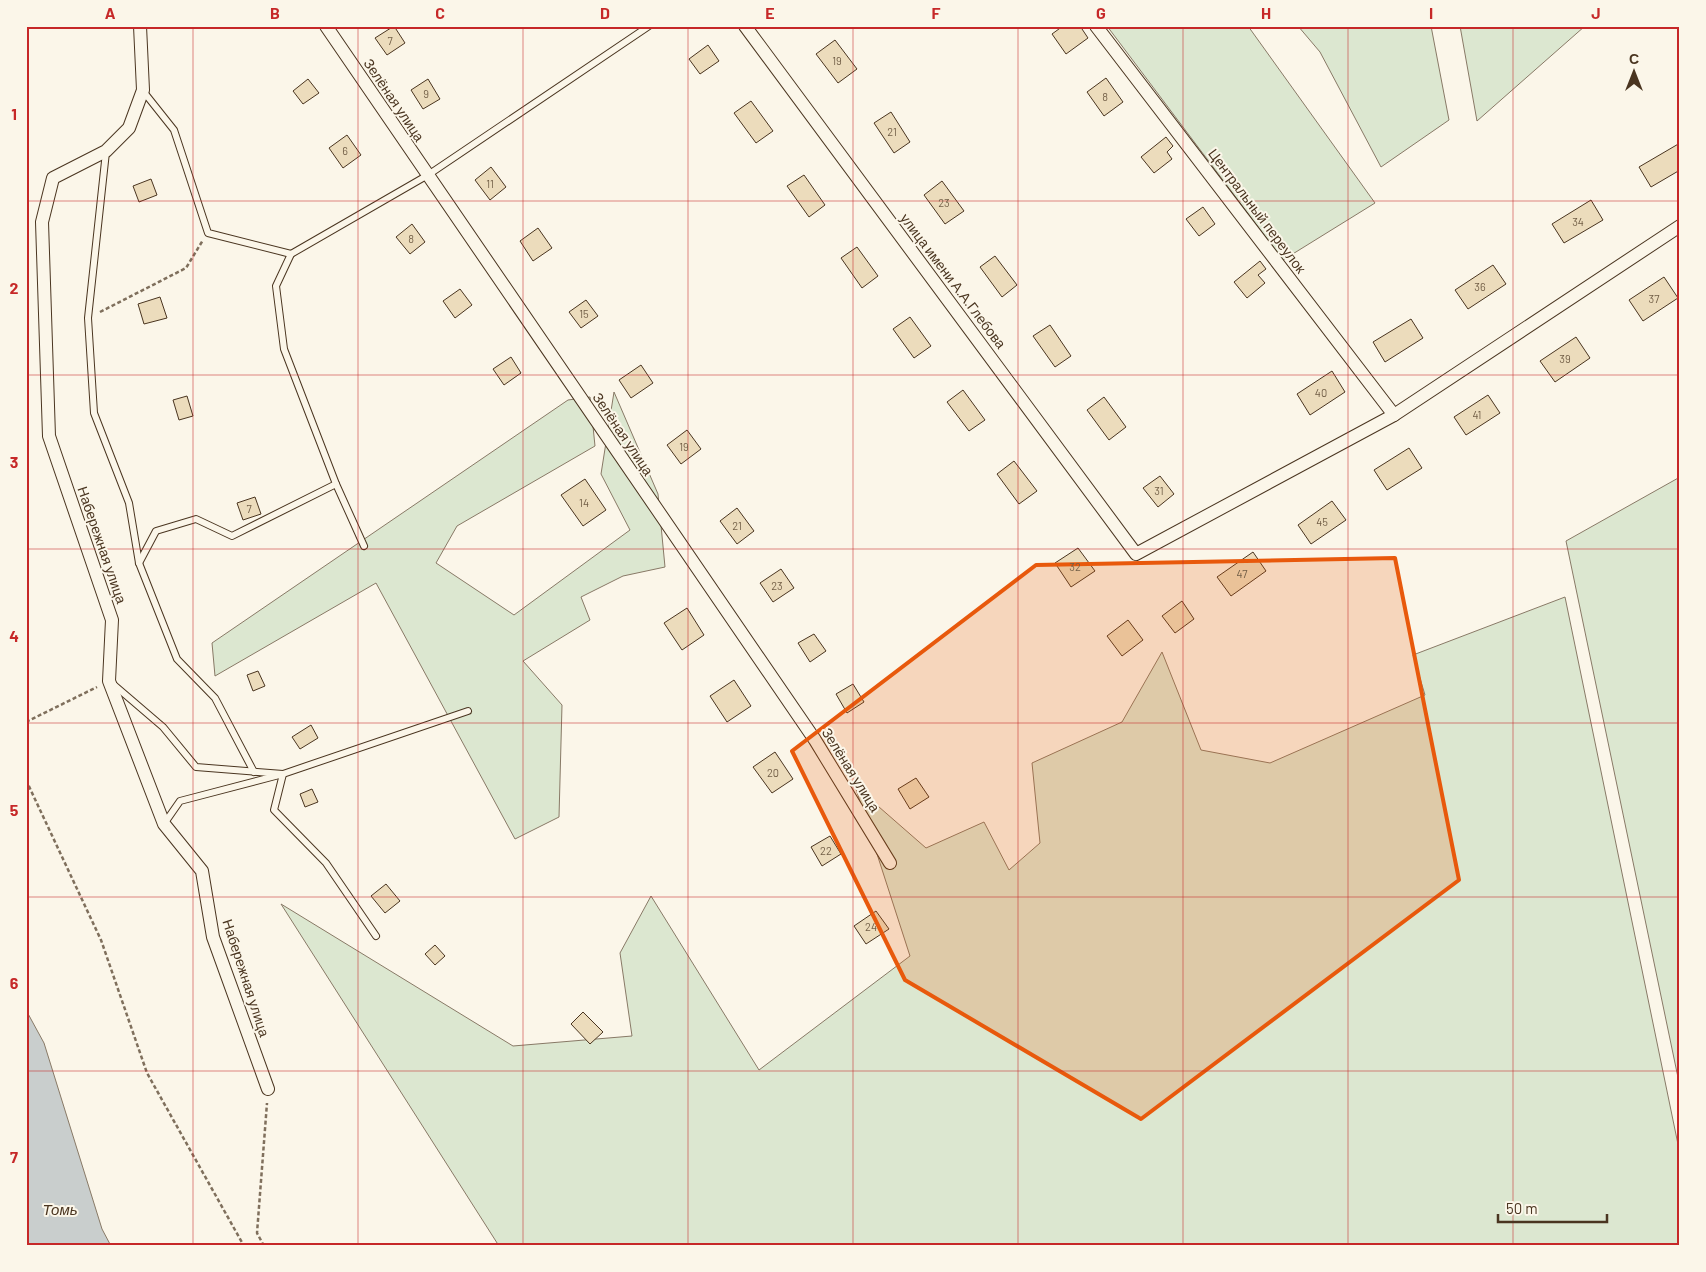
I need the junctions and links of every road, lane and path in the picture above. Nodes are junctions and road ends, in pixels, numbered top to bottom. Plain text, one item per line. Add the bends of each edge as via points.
1 (140, 26) edge
2 (326, 26) edge
3 (649, 26) edge
4 (745, 26) edge
5 (1096, 26) edge
6 (143, 90) junction
7 (106, 151) junction
8 (428, 175) junction
9 (1680, 226) edge
10 (208, 233) junction
11 (290, 254) junction
12 (88, 318) junction
13 (1394, 414) junction
14 (336, 484) junction
15 (364, 546) dead end
16 (139, 563) junction
17 (109, 681) junction
18 (468, 711) dead end
19 (26, 722) edge
20 (254, 772) junction
21 (283, 774) junction
22 (26, 780) edge
23 (164, 824) junction
24 (890, 863) dead end
25 (376, 936) dead end
26 (268, 1088) joint
27 (244, 1246) edge
28 (264, 1246) edge

1 - 6 street, Набережная улица
2 - 8 street, Зелёная улица
3 - 8 lane
4 - 13 street, улица имени А.А.Глебова via 1136,554
5 - 13 street, Центральный переулок
6 - 7 street, Набережная улица via 129,128
6 - 10 lane via 174,130
7 - 12 lane
7 - 17 street, Набережная улица via 52,178 42,222 49,436 112,620
8 - 11 lane
8 - 24 street, Зелёная улица via 815,740
9 - 13 street
10 - 11 lane
10 - 12 path via 186,268
11 - 14 lane via 276,286 284,348
12 - 16 lane via 94,413 129,504
14 - 15 lane
14 - 16 lane via 232,536 196,519 156,531
16 - 20 lane via 177,659 215,698
17 - 19 path
17 - 20 lane via 163,727 196,767
17 - 23 street, Набережная улица
18 - 21 lane
20 - 21 lane
21 - 23 lane via 180,801
21 - 25 lane via 274,810 326,863
22 - 27 path via 100,940 147,1073
23 - 26 street, Набережная улица via 202,871 213,937
26 - 28 path via 257,1233

